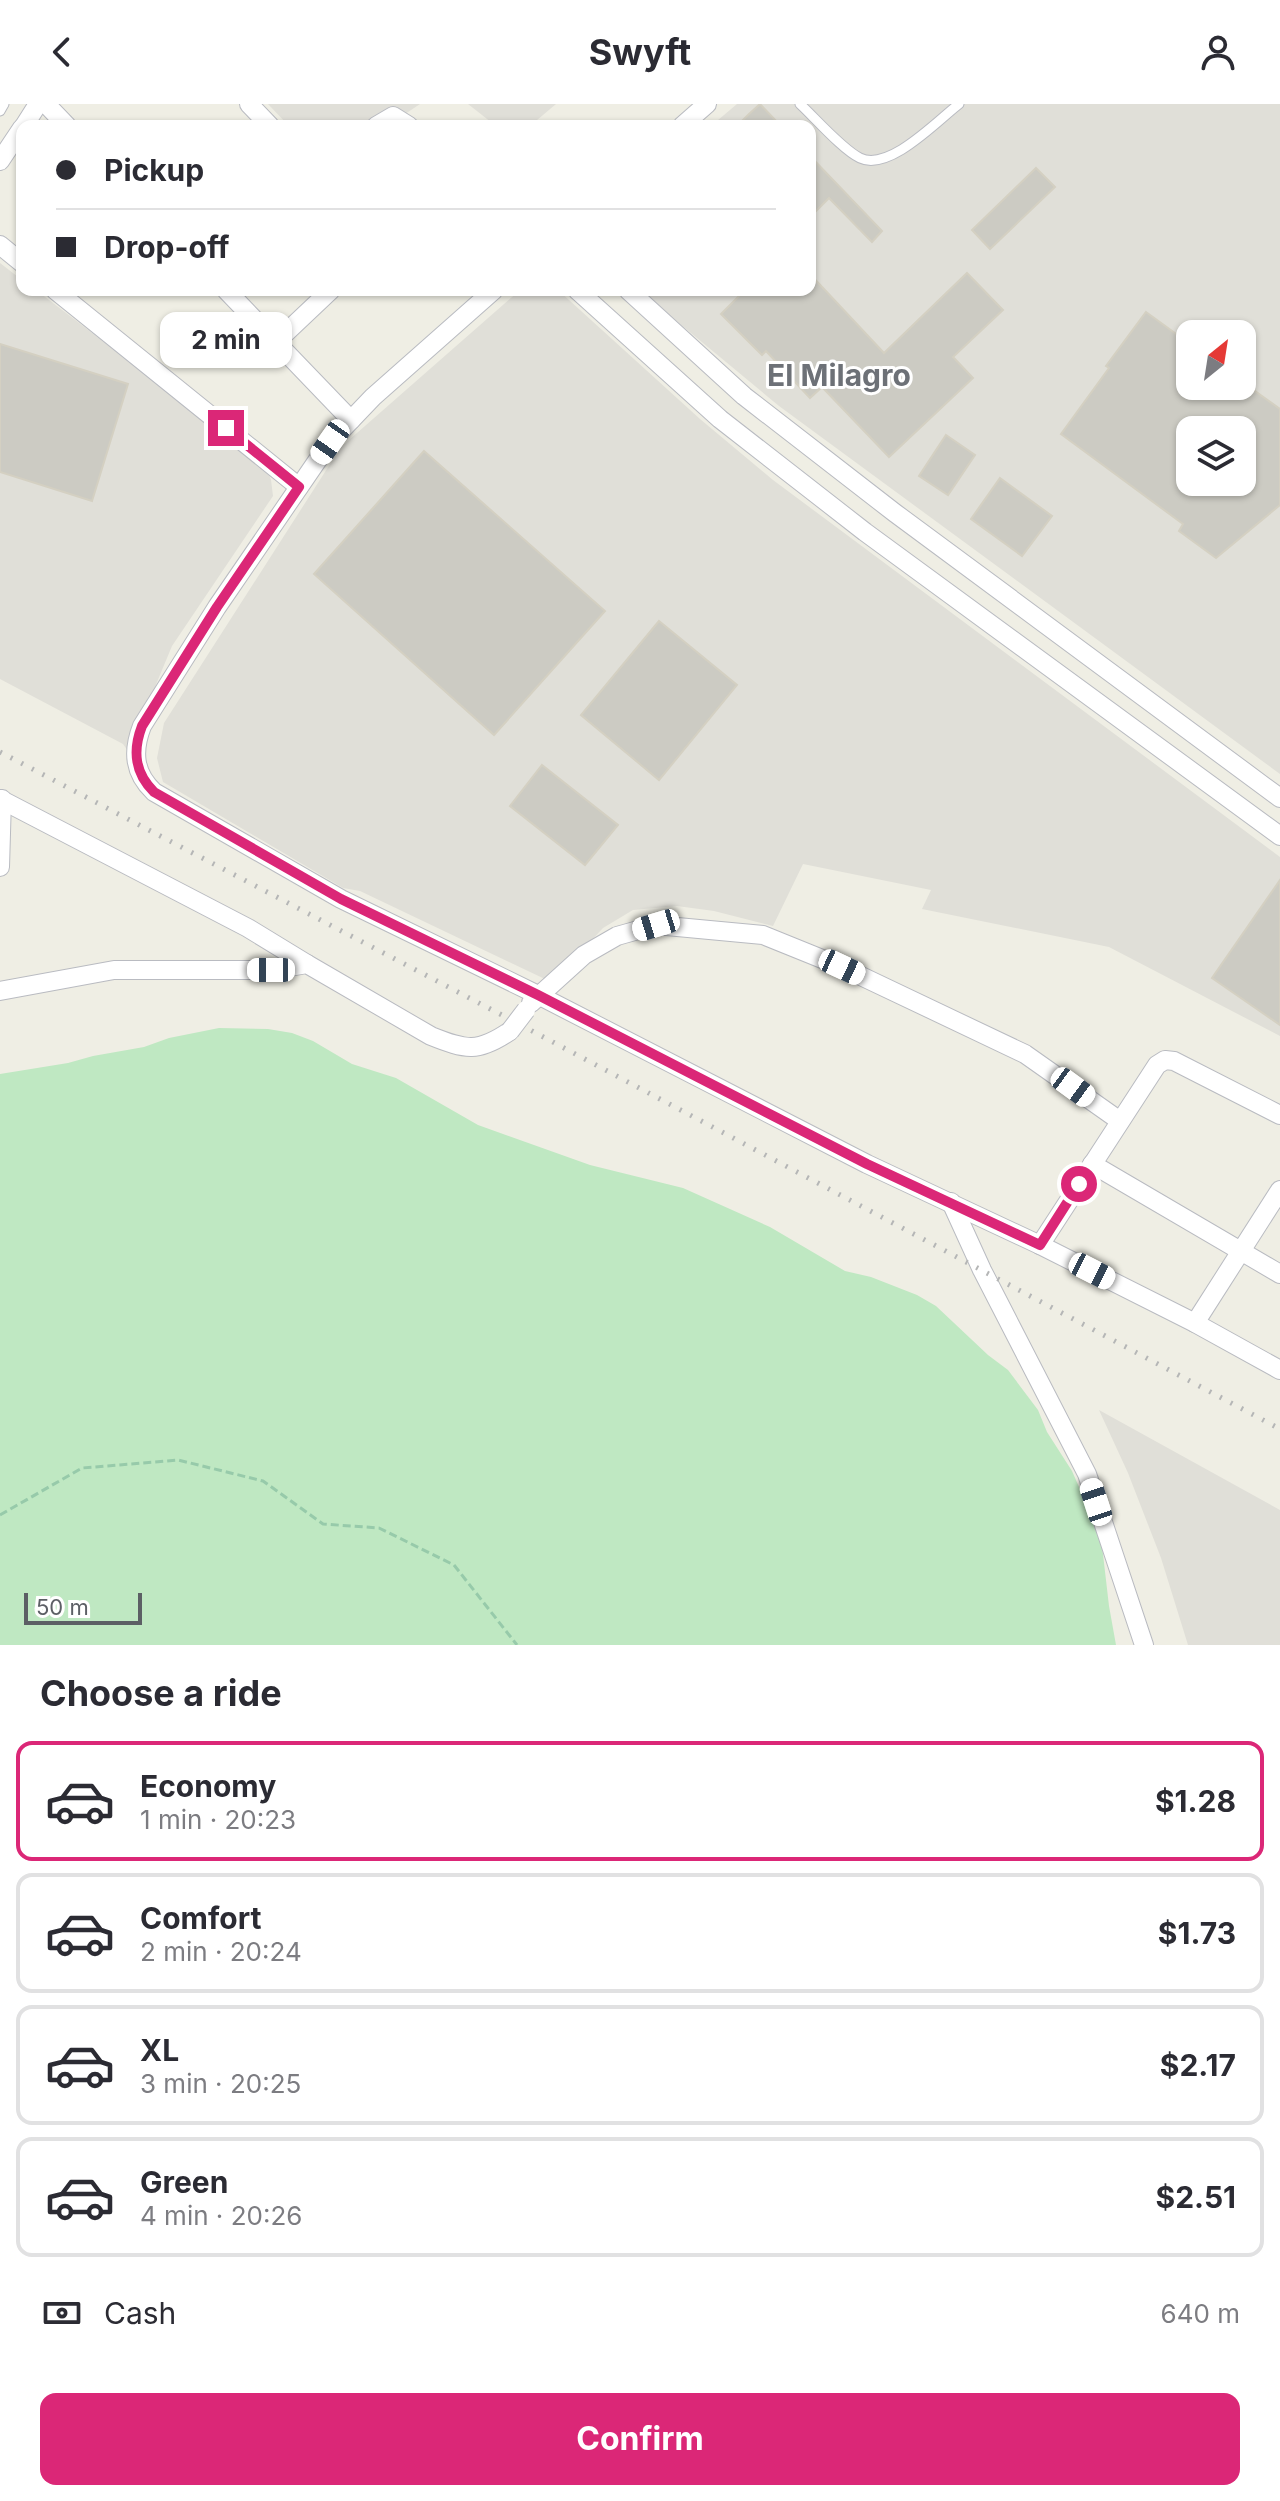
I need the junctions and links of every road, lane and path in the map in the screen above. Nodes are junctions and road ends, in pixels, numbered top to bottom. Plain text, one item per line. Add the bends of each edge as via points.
1 (4, 104) edge
2 (46, 104) edge
3 (249, 104) edge
4 (707, 104) edge
5 (800, 104) edge
6 (959, 104) edge
7 (0, 111) edge
8 (61, 120) edge
9 (264, 120) edge
10 (689, 120) edge
11 (16, 137) edge
12 (0, 161) edge
13 (0, 245) edge
14 (16, 258) edge
15 (62, 296) edge
16 (232, 296) edge
17 (325, 296) edge
18 (487, 296) edge
19 (584, 296) edge
20 (635, 296) edge
21 (276, 342) junction
22 (744, 396) junction
23 (720, 419) junction
24 (351, 420) junction
25 (299, 487) junction
26 (998, 589) junction
27 (978, 615) junction
28 (1234, 763) junction
29 (1215, 788) junction
30 (1280, 798) edge
31 (1, 799) edge
32 (1263, 823) junction
33 (1280, 836) edge
34 (0, 867) edge
35 (307, 964) junction
36 (0, 991) edge
37 (538, 995) junction
38 (1280, 1115) edge
39 (1120, 1121) junction
40 (1092, 1164) junction
41 (1280, 1190) edge
42 (951, 1202) junction
43 (1040, 1245) junction
44 (1241, 1252) junction
45 (1280, 1274) edge
46 (1195, 1323) junction
47 (1280, 1370) edge
48 (0, 1515) edge
49 (517, 1645) edge
50 (1144, 1645) edge

1 - 7 lane
2 - 8 street
3 - 9 street
4 - 10 street
5 - 6 lane via 858,157 878,161 905,147
11 - 12 street
13 - 14 street
15 - 25 street
16 - 21 street
17 - 21 street
18 - 24 street
19 - 23 street
20 - 22 street
21 - 24 street
22 - 23 street
22 - 26 street
23 - 27 street
24 - 25 street
25 - 37 street via 142,726 136,756 142,780 154,792 341,899
26 - 27 street
26 - 28 street
27 - 29 street
28 - 29 street
28 - 30 street
29 - 32 street
30 - 32 street
31 - 34 street
31 - 35 street
32 - 33 street
35 - 36 street via 271,970 114,970
35 - 37 street, bridge via 431,1036 470,1048 489,1046 510,1031
37 - 39 street via 584,955 617,936 656,925 763,935 1025,1054
37 - 42 street
38 - 39 street via 1165,1060
39 - 40 street
40 - 43 street
40 - 44 street
41 - 44 street
42 - 43 street
42 - 50 street via 1087,1474
43 - 46 street
44 - 45 street
44 - 46 street
46 - 47 street
48 - 49 path via 82,1468 178,1460 249,1477 263,1481 323,1524 379,1528 454,1565

